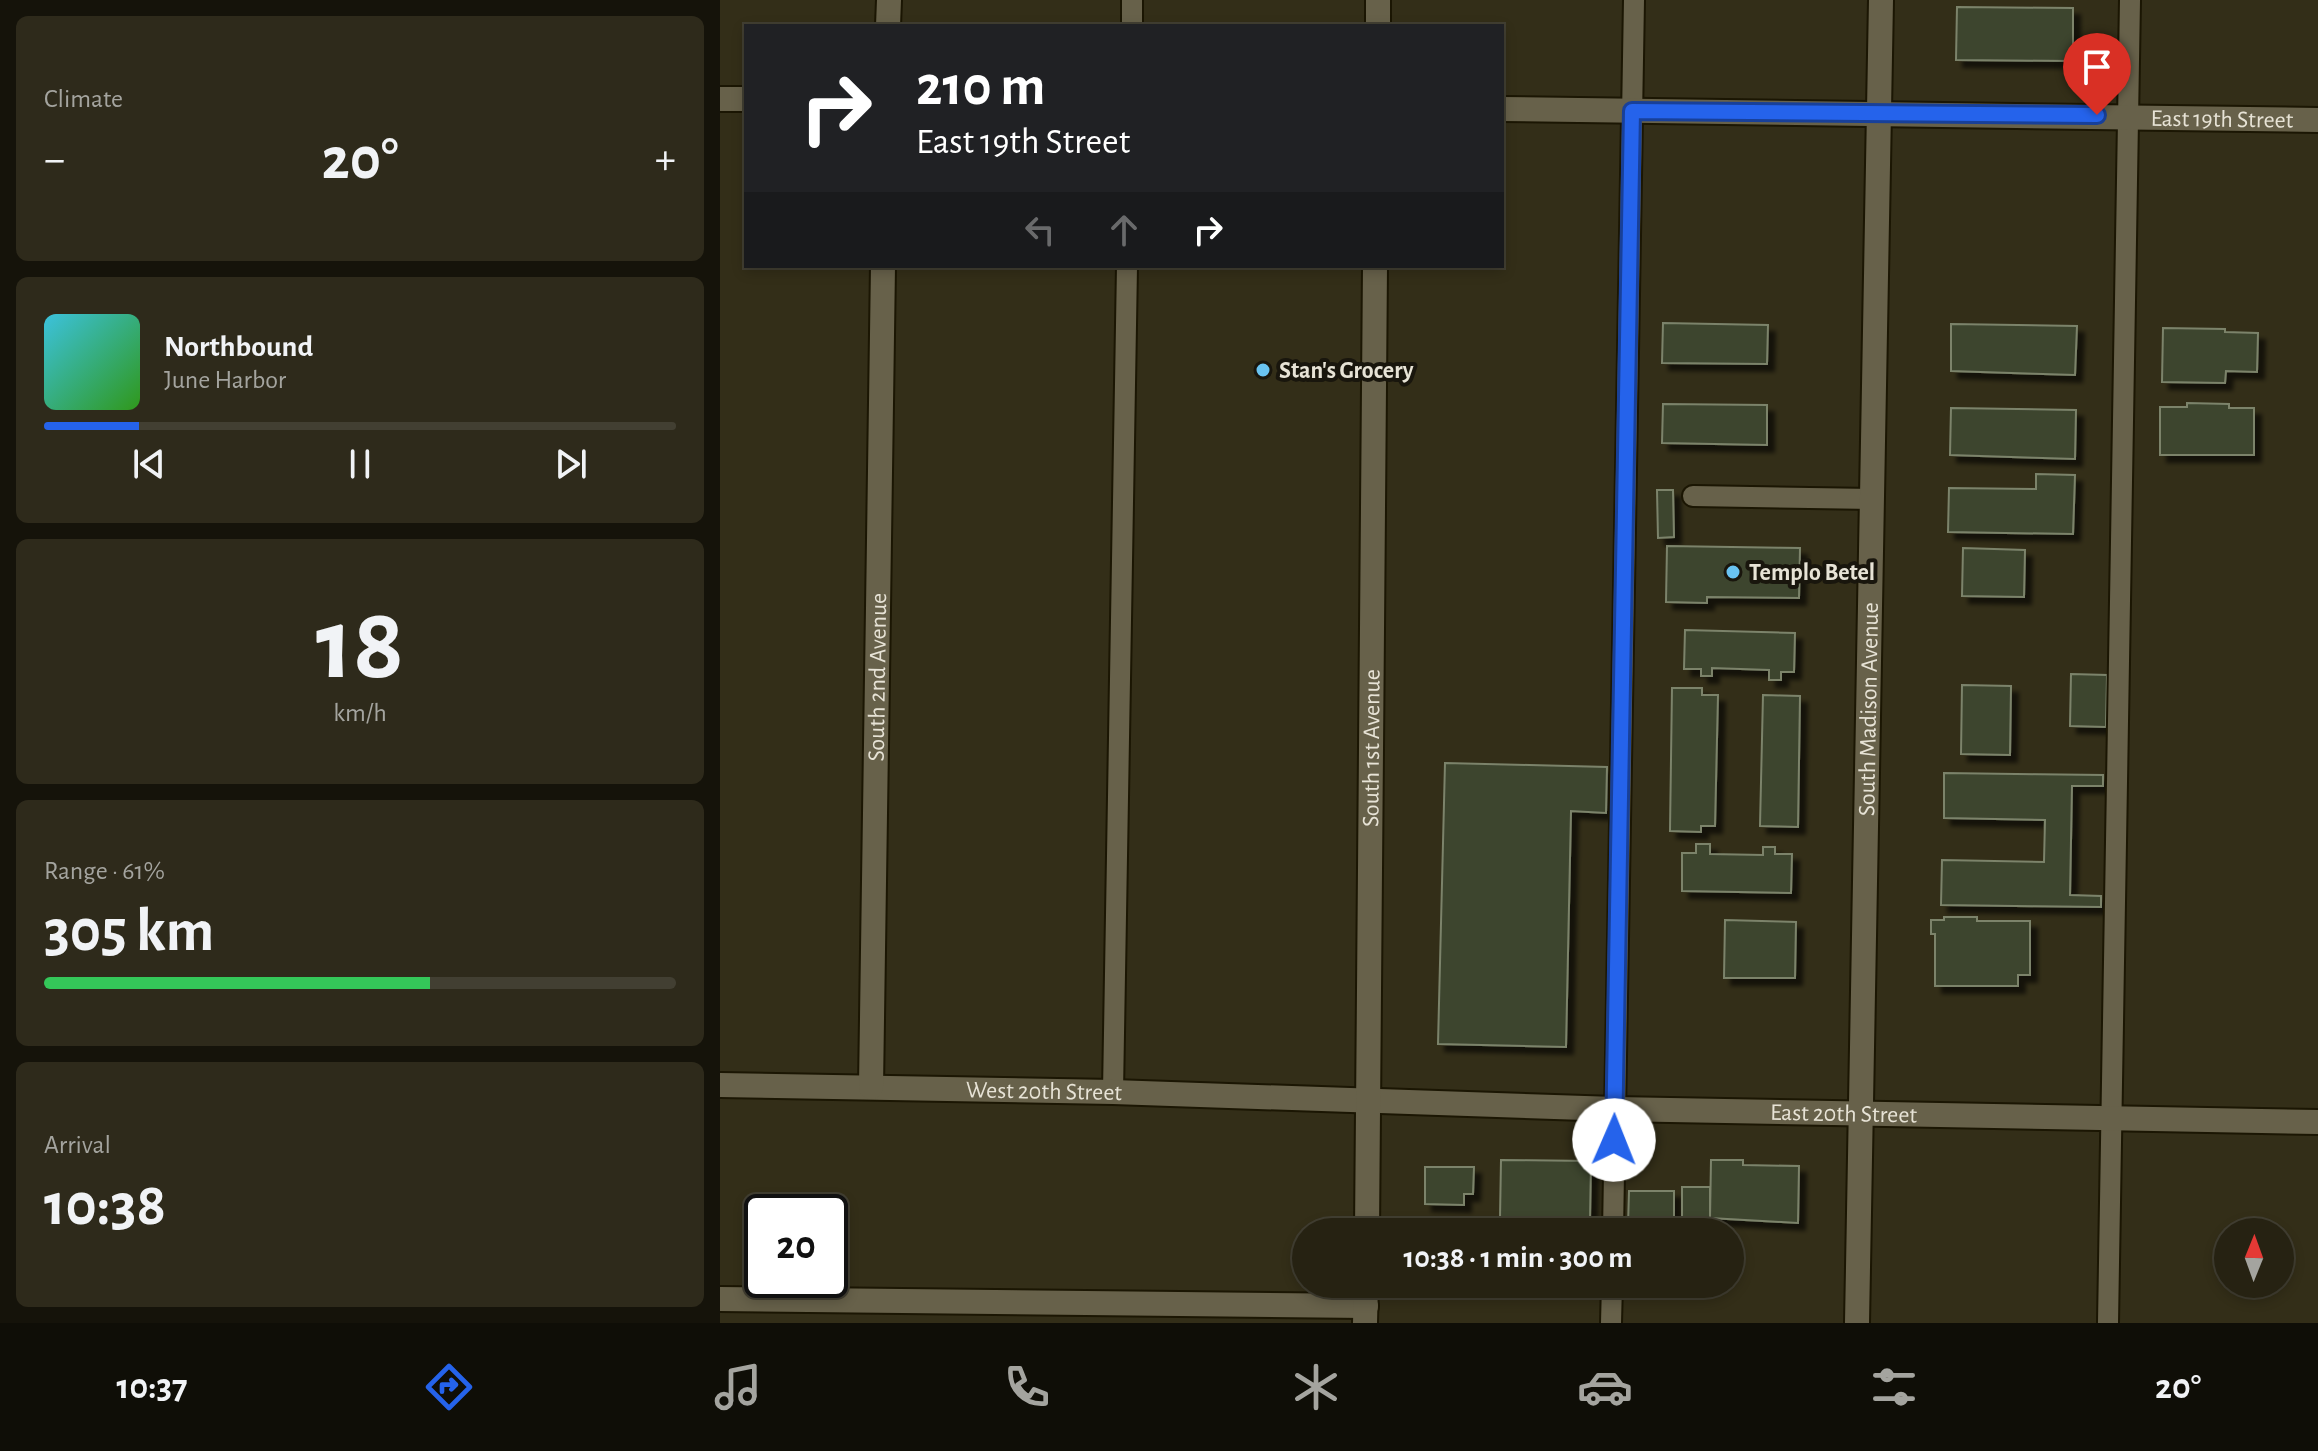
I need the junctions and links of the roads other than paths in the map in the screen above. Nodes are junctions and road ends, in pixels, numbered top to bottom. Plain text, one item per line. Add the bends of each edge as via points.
1 (889, 0) edge
2 (1132, 0) edge
3 (1378, 0) edge
4 (1634, 0) edge
5 (1881, 0) edge
6 (2130, 0) edge
7 (888, 24) edge
8 (1132, 24) edge
9 (1378, 24) edge
10 (720, 99) edge
11 (744, 99) edge
12 (1504, 109) edge
13 (1632, 111) junction
14 (1879, 113) junction
15 (2128, 116) junction
16 (2318, 120) edge
17 (883, 268) edge
18 (1127, 268) edge
19 (1375, 268) edge
20 (1693, 496) dead end
21 (1873, 499) junction
22 (720, 1085) edge
23 (871, 1087) junction
24 (1113, 1092) junction
25 (1369, 1100) junction
26 (1615, 1109) junction
27 (1862, 1114) junction
28 (2111, 1118) junction
29 (2318, 1122) edge
30 (1367, 1218) edge
31 (1613, 1218) edge
32 (1612, 1298) edge
33 (720, 1299) edge
34 (1366, 1304) edge
35 (1611, 1323) edge
36 (1857, 1323) edge
37 (2108, 1323) edge

1 - 7 street
2 - 8 lane
3 - 9 street
4 - 13 lane
5 - 14 street, South Madison Avenue
6 - 15 lane
10 - 11 street
12 - 13 street, East 19th Street
13 - 14 street, East 19th Street
13 - 26 lane
14 - 15 street, East 19th Street
14 - 21 street, South Madison Avenue
15 - 16 street, East 19th Street
15 - 28 lane
17 - 23 street, South 2nd Avenue
18 - 24 lane
19 - 25 street, South 1st Avenue
20 - 21 lane
21 - 27 street, South Madison Avenue
22 - 23 street, West 20th Street
23 - 24 street, West 20th Street
24 - 25 street, West 20th Street
25 - 26 street, East 20th Street
25 - 30 street, South 1st Avenue
26 - 27 street, East 20th Street
26 - 31 lane
27 - 28 street, East 20th Street
27 - 36 street, South Madison Avenue
28 - 29 street, East 20th Street
28 - 37 lane
32 - 35 lane
33 - 34 street

